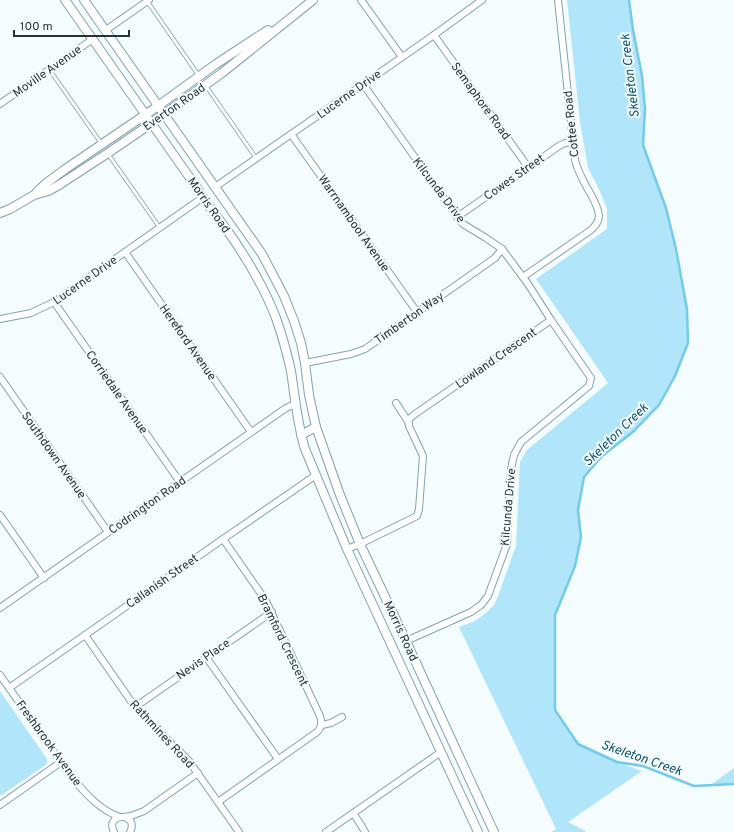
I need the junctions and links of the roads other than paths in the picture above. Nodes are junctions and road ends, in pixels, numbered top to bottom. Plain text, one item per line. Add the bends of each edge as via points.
1 (65, 0) edge
2 (84, 0) edge
3 (313, 0) edge
4 (361, 0) edge
5 (482, 0) edge
6 (558, 0) edge
7 (148, 1) edge
8 (306, 6) junction
9 (106, 30) junction
10 (434, 35) junction
11 (93, 39) junction
12 (402, 57) junction
13 (49, 69) junction
14 (200, 76) junction
15 (363, 84) junction
16 (205, 85) junction
17 (0, 104) edge
18 (158, 106) junction
19 (146, 114) junction
20 (164, 114) junction
21 (152, 123) junction
22 (291, 134) junction
23 (573, 142) junction
24 (102, 144) junction
25 (108, 153) junction
26 (256, 158) junction
27 (528, 167) junction
28 (215, 187) junction
29 (34, 195) junction
30 (202, 198) junction
31 (0, 213) edge
32 (457, 217) junction
33 (160, 228) junction
34 (502, 249) junction
35 (125, 252) junction
36 (523, 277) junction
37 (54, 302) junction
38 (417, 312) junction
39 (0, 319) edge
40 (551, 320) junction
41 (305, 363) junction
42 (0, 377) edge
43 (396, 403) dead end
44 (295, 404) junction
45 (409, 423) junction
46 (316, 427) junction
47 (251, 432) junction
48 (301, 435) junction
49 (316, 475) junction
50 (180, 482) junction
51 (0, 515) edge
52 (108, 532) junction
53 (223, 539) junction
54 (360, 544) junction
55 (347, 549) junction
56 (44, 578) junction
57 (0, 608) edge
58 (272, 612) junction
59 (85, 635) junction
60 (406, 641) junction
61 (206, 657) junction
62 (0, 675) edge
63 (9, 688) junction
64 (135, 707) junction
65 (342, 717) dead end
66 (322, 725) junction
67 (441, 752) junction
68 (278, 759) junction
69 (61, 762) junction
70 (198, 773) junction
71 (218, 802) junction
72 (0, 805) edge
73 (102, 807) junction
74 (144, 811) junction
75 (353, 813) junction
76 (122, 817) junction
77 (113, 828) edge
78 (131, 830) edge
79 (108, 832) edge
80 (239, 832) edge
81 (326, 832) edge
82 (365, 832) edge
83 (478, 832) edge
84 (494, 832) edge

1 - 11 street, Morris Road
2 - 9 street, Morris Road
3 - 8 street, Everton Road
4 - 12 street
5 - 10 street, Lucerne Drive
6 - 23 street, Cottee Road
7 - 9 street
7 - 14 lane
8 - 14 street, Everton Road
8 - 16 street, Everton Road
9 - 18 street, Morris Road
10 - 12 street, Lucerne Drive
10 - 27 street, Semaphore Road
11 - 13 street, Moville Avenue
11 - 19 street, Morris Road
12 - 15 street, Lucerne Drive
13 - 17 street, Moville Avenue
13 - 24 lane
14 - 18 street, Everton Road
15 - 22 street, Lucerne Drive
15 - 32 street, Kilcunda Drive
16 - 20 street, Everton Road
16 - 26 lane
18 - 19 street, Everton Road
18 - 20 street, Morris Road
19 - 21 street, Morris Road
19 - 24 street, Everton Road
20 - 21 street, Everton Road
20 - 28 street, Morris Road
21 - 25 street, Everton Road
21 - 30 street, Morris Road
22 - 26 street, Lucerne Drive
22 - 38 street, Warrnambool Avenue
23 - 27 street, Cowes Street via 559,146
23 - 36 street, Cottee Road via 578,170 595,202 598,221 591,230
24 - 29 street, Everton Road via 54,177
25 - 29 street, Everton Road via 59,185
25 - 33 lane
26 - 28 street, Lucerne Drive
27 - 32 street, Cowes Street
28 - 41 street, Morris Road via 262,254 275,278 294,321
29 - 31 street, Everton Road
30 - 33 street, Lucerne Drive
30 - 44 street, Morris Road via 246,258 268,300 284,342
32 - 34 street, Kilcunda Drive via 463,224
33 - 35 street, Lucerne Drive
34 - 36 street, Kilcunda Drive
34 - 38 street, Timberton Way via 495,258
35 - 37 street, Lucerne Drive
35 - 47 street, Hereford Avenue
36 - 40 street, Kilcunda Drive
37 - 39 street, Lucerne Drive via 31,313
37 - 50 street, Corriedale Avenue
38 - 41 street, Timberton Way via 365,349
40 - 45 street, Lowland Crescent via 415,414 408,420
40 - 60 street, Kilcunda Drive via 591,378 589,386 521,442 514,455 510,469 507,544 488,596 471,612
41 - 46 street, Morris Road
42 - 52 street, Southdown Avenue
43 - 45 street
44 - 47 street, Codrington Road
44 - 48 street, Morris Road
45 - 54 street via 422,456 420,509 417,516
46 - 48 street
46 - 54 street, Morris Road
47 - 50 street, Codrington Road
48 - 49 street, Morris Road
49 - 53 street, Callanish Street
49 - 55 street, Morris Road
50 - 52 street, Codrington Road
51 - 56 street
52 - 56 street, Codrington Road
53 - 58 street, Bramford Crescent
53 - 59 street, Callanish Street
54 - 55 street
54 - 60 street, Morris Road
55 - 67 street, Morris Road
56 - 57 street, Codrington Road
58 - 61 street, Nevis Place
58 - 66 street, Bramford Crescent
59 - 63 street, Callanish Street
59 - 64 street, Rathmines Road
60 - 84 street, Morris Road
61 - 64 street, Nevis Place
61 - 68 street
62 - 63 street, Freshbrook Avenue
63 - 69 street, Freshbrook Avenue
64 - 70 street, Rathmines Road via 184,755
65 - 66 street
66 - 68 street via 317,732
67 - 75 street
67 - 83 street, Morris Road
68 - 71 street
69 - 72 street
69 - 73 street, Freshbrook Avenue via 83,791
70 - 71 street, Rathmines Road
70 - 74 street
71 - 80 street, Rathmines Road
73 - 76 street, Freshbrook Avenue
73 - 77 street, Freshbrook Avenue via 109,816
74 - 76 street
74 - 78 street
75 - 81 street
75 - 82 street
76 - 77 street via 115,819
76 - 78 street via 131,822
77 - 79 street

